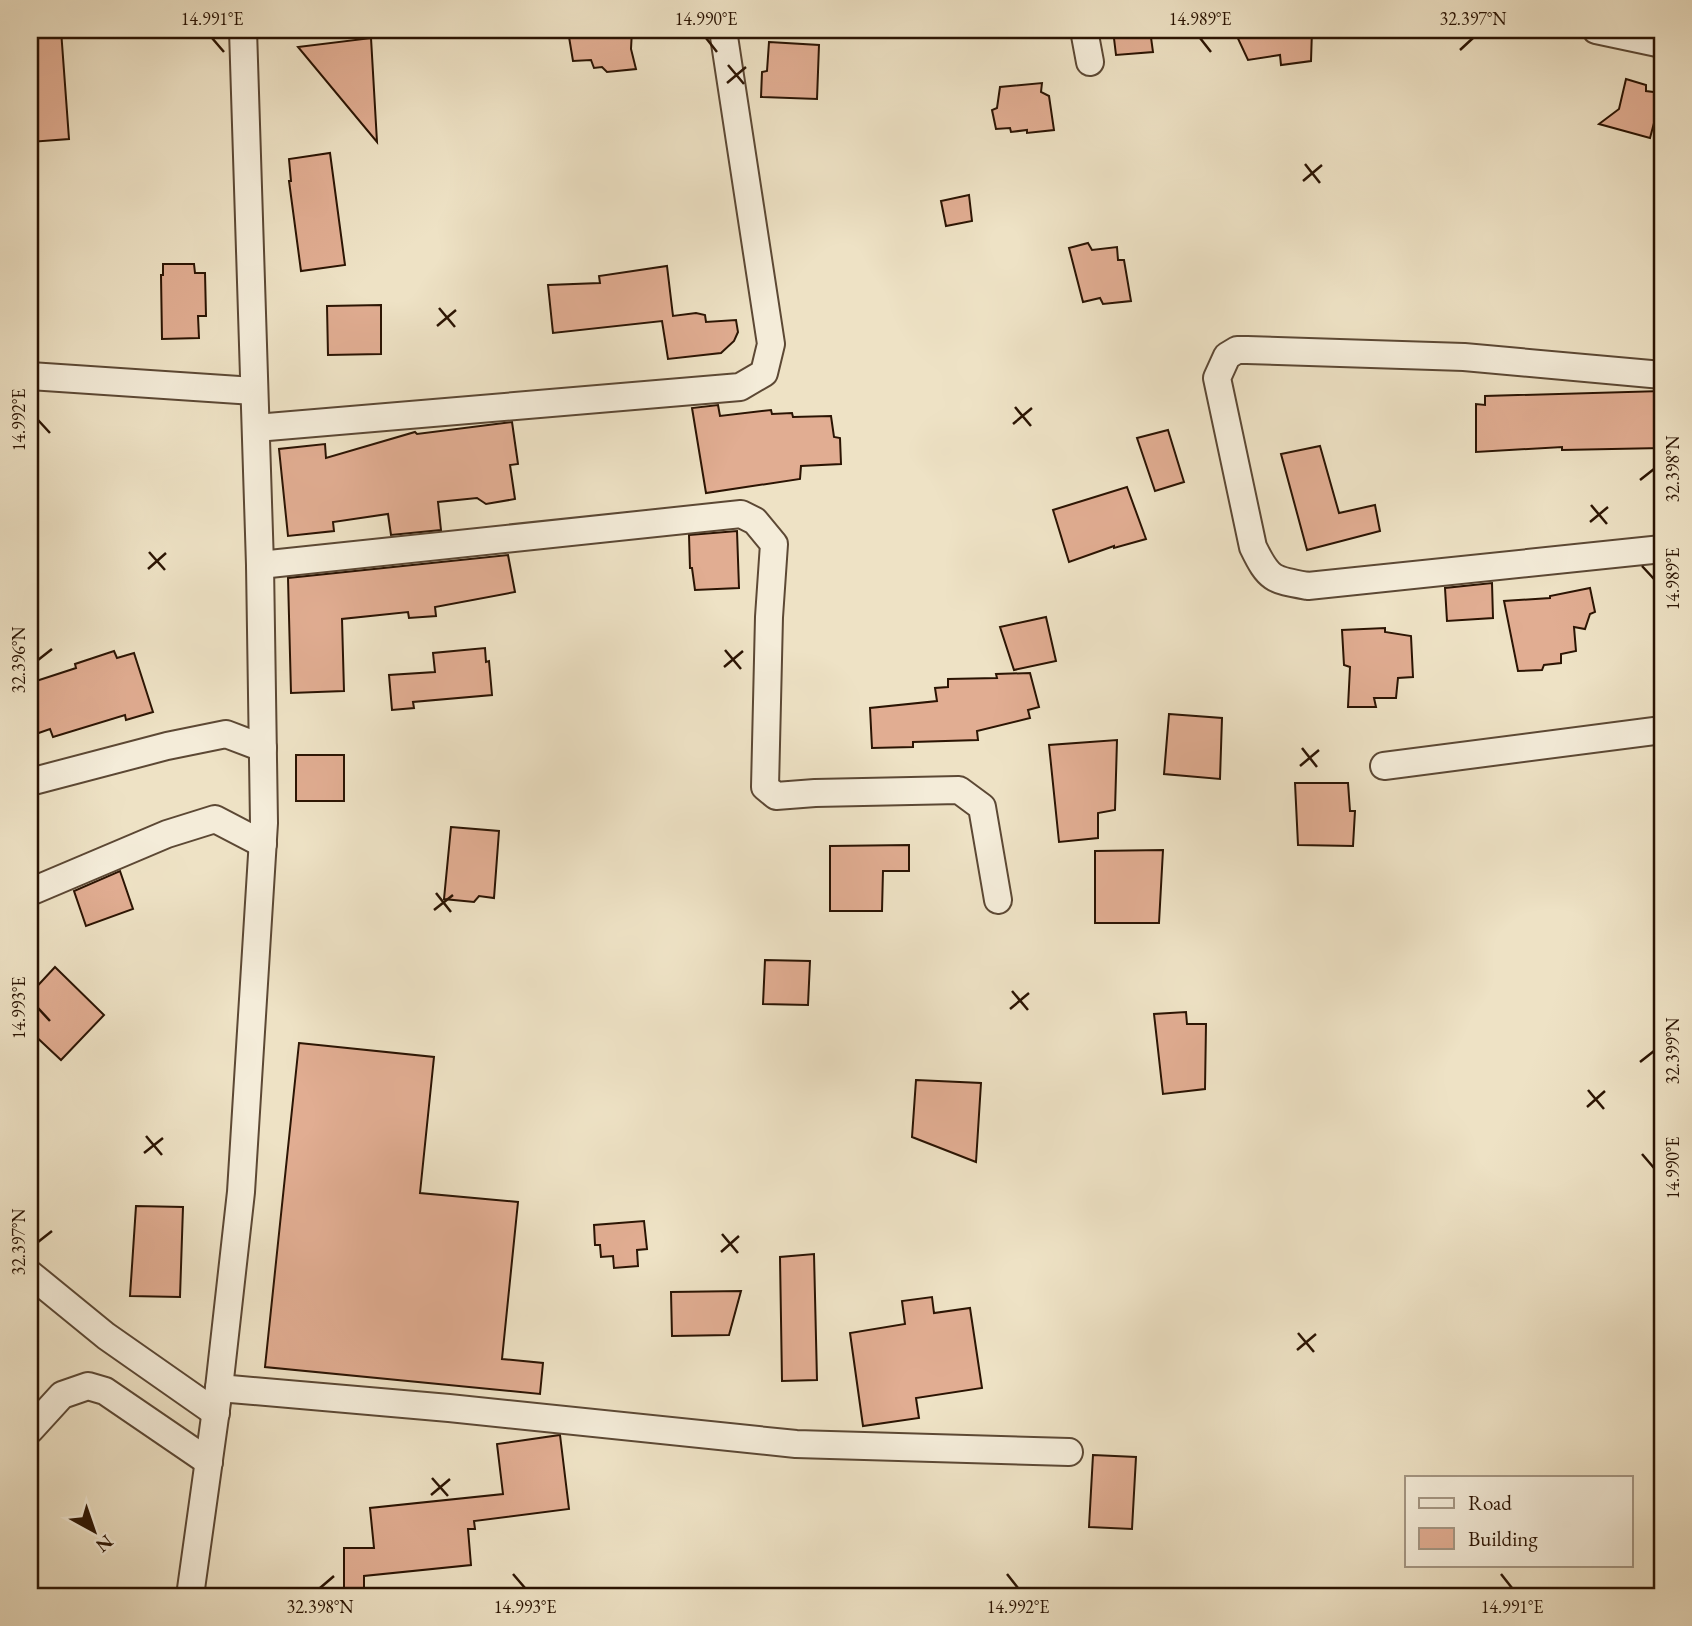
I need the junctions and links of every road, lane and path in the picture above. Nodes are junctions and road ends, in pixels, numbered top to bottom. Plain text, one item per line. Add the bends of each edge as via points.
1 (243, 30) edge
2 (723, 30) edge
3 (1084, 30) edge
4 (1596, 30) edge
5 (1662, 44) edge
6 (1090, 62) dead end
7 (1662, 375) edge
8 (30, 376) edge
9 (254, 391) junction
10 (256, 428) junction
11 (1662, 550) edge
12 (260, 565) junction
13 (1662, 730) edge
14 (263, 748) junction
15 (1384, 766) dead end
16 (30, 782) edge
17 (263, 844) junction
18 (30, 891) edge
19 (998, 900) dead end
20 (30, 1273) edge
21 (218, 1401) junction
22 (30, 1430) edge
23 (1069, 1451) dead end
24 (209, 1461) junction
25 (190, 1596) edge

1 - 9 street
2 - 10 street via 771,344 764,373 740,387
3 - 6 street
4 - 5 street
7 - 11 street via 1464,357 1237,350 1227,356 1217,378 1253,547 1265,572 1281,581 1308,586
8 - 9 street
9 - 10 street
10 - 12 street
12 - 14 street
12 - 19 street via 741,514 755,521 774,544 765,787 776,796 959,790 982,807
13 - 15 street
14 - 16 street via 226,734
14 - 17 street
17 - 18 street via 215,819
17 - 21 street via 242,1192
20 - 21 street via 106,1336
21 - 23 street via 449,1408 796,1444
21 - 24 street
22 - 24 street via 62,1395 88,1386 105,1391
24 - 25 street

